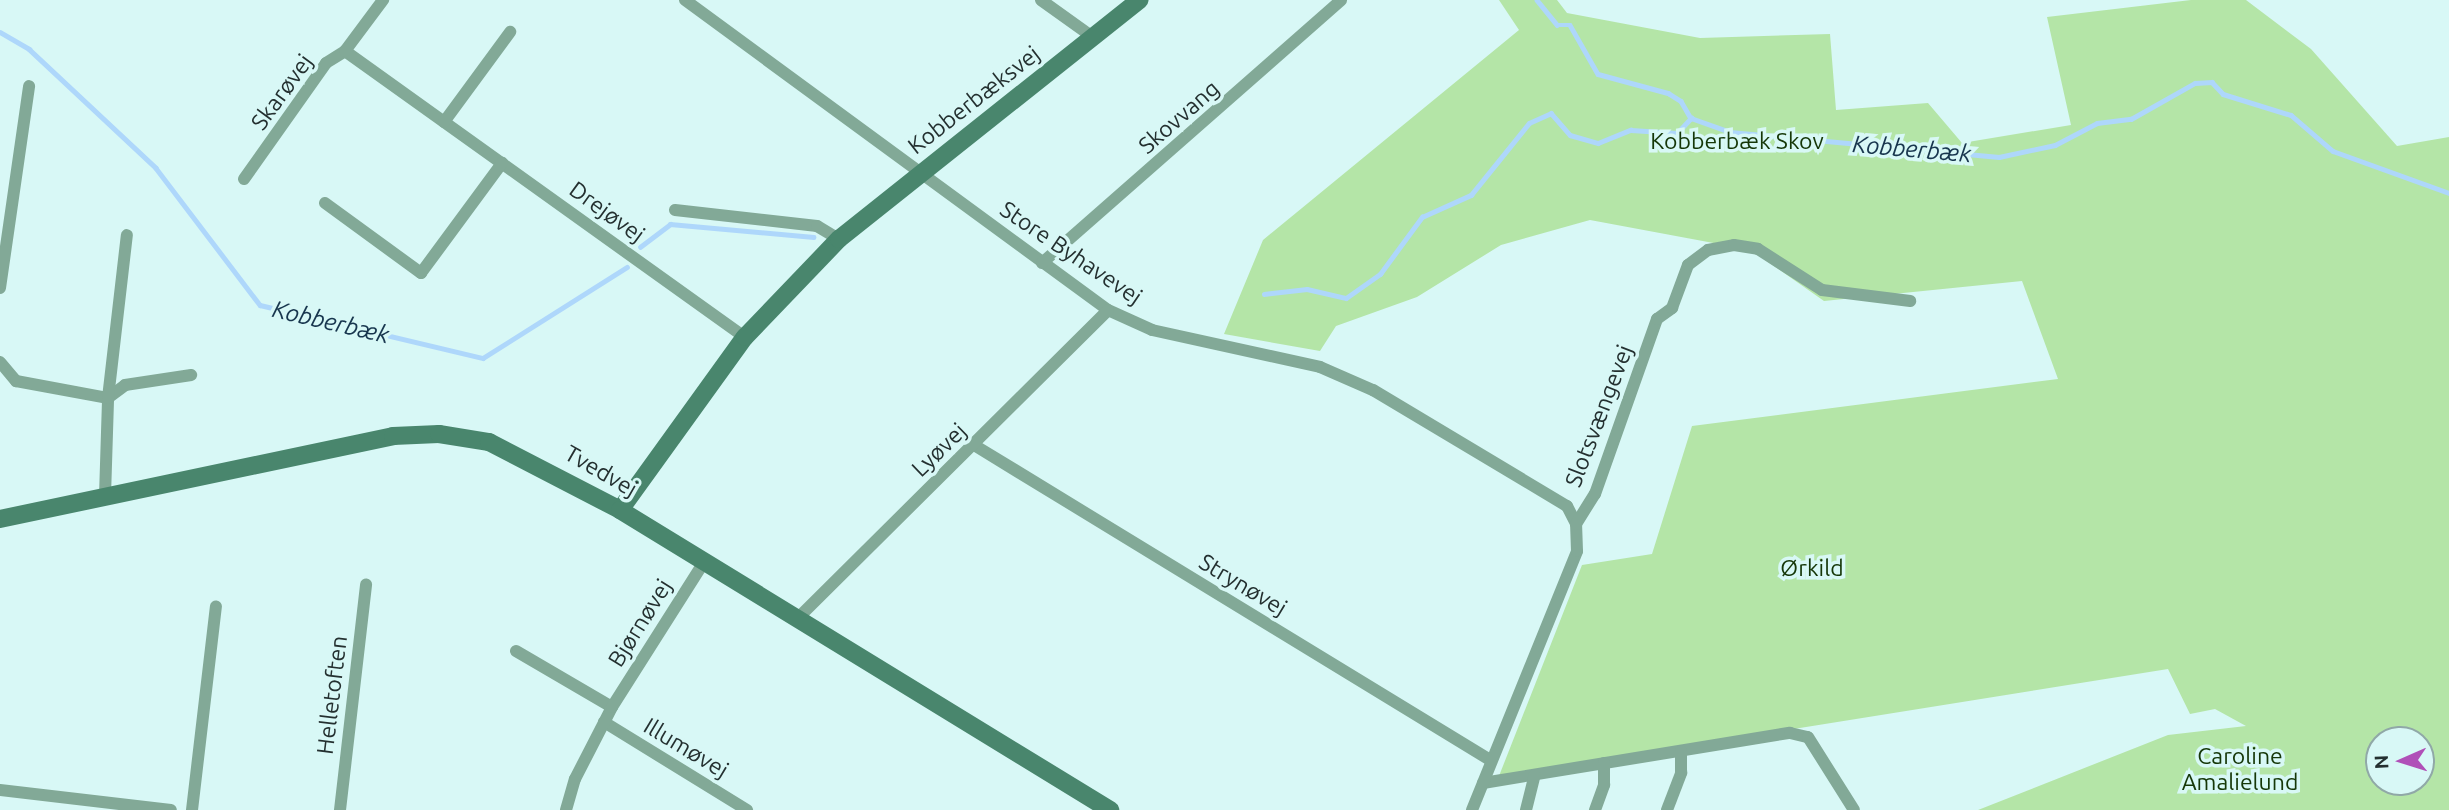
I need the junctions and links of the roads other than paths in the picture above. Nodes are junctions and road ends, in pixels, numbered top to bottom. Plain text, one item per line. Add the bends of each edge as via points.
1 (383, 0) edge
2 (685, 0) edge
3 (1041, 0) edge
4 (1139, 0) edge
5 (1341, 0) edge
6 (510, 33) dead end
7 (1094, 38) junction
8 (345, 51) junction
9 (29, 86) dead end
10 (444, 122) junction
11 (502, 163) junction
12 (921, 172) junction
13 (244, 179) dead end
14 (326, 203) dead end
15 (674, 211) dead end
16 (127, 235) dead end
17 (839, 239) junction
18 (1042, 263) junction
19 (0, 288) edge
20 (1910, 301) dead end
21 (1108, 310) junction
22 (745, 337) junction
23 (0, 362) edge
24 (191, 375) dead end
25 (108, 398) junction
26 (974, 445) junction
27 (105, 496) junction
28 (620, 510) junction
29 (0, 519) edge
30 (1576, 524) junction
31 (704, 562) junction
32 (366, 584) dead end
33 (216, 606) dead end
34 (797, 619) junction
35 (516, 651) dead end
36 (612, 707) junction
37 (604, 722) junction
38 (1681, 751) junction
39 (1490, 760) junction
40 (1604, 763) junction
41 (1535, 775) junction
42 (1483, 783) junction
43 (0, 790) edge
44 (123, 807) edge
45 (170, 810) edge
46 (192, 810) edge
47 (340, 810) edge
48 (566, 810) edge
49 (747, 810) edge
50 (1110, 810) edge
51 (1472, 810) edge
52 (1526, 810) edge
53 (1595, 810) edge
54 (1667, 810) edge
55 (1854, 810) edge

1 - 8 street, Skarøvej
2 - 12 street, Store Byhavevej
3 - 7 street
4 - 7 street, Kobberbæksvej
5 - 18 street, Skovvang
6 - 10 street
7 - 12 street, Kobberbæksvej
8 - 10 street, Drejøvej
8 - 13 street, Skarøvej via 327,63
9 - 19 street
10 - 11 street, Drejøvej
11 - 14 street via 421,274
11 - 22 street, Drejøvej
12 - 17 street, Kobberbæksvej
12 - 18 street, Store Byhavevej
15 - 17 street via 817,226
16 - 25 street
17 - 22 street, Kobberbæksvej
18 - 21 street, Store Byhavevej
20 - 30 street, Slotsvængevej via 1822,290 1758,249 1734,245 1708,250 1688,265 1672,308 1657,319 1595,494
21 - 26 street, Lyøvej
21 - 30 street, Store Byhavevej via 1152,330 1320,367 1373,390 1567,506
22 - 28 street, Kobberbæksvej
23 - 25 street via 25,384
24 - 25 street via 125,385
25 - 27 street
26 - 34 street, Lyøvej
26 - 39 street, Strynøvej
27 - 28 street, Tvedvej via 393,436 439,434 489,442
27 - 29 street, Tvedvej
28 - 31 street, Tvedvej
30 - 39 street, Slotsvængevej via 1577,551
31 - 34 street, Tvedvej
31 - 36 street, Bjørnøvej
32 - 47 street, Helletoften
33 - 46 street
34 - 50 street, Tvedvej
35 - 36 street
36 - 37 street, Bjørnøvej
37 - 48 street, Bjørnøvej
37 - 49 street, Illumøvej
38 - 40 street
38 - 54 street via 1681,773
38 - 55 street via 1790,733 1808,737
39 - 42 street, Slotsvængevej
40 - 41 street
40 - 53 street via 1604,785
41 - 42 street
41 - 52 street
42 - 51 street, Slotsvængevej
43 - 44 street
44 - 45 street

